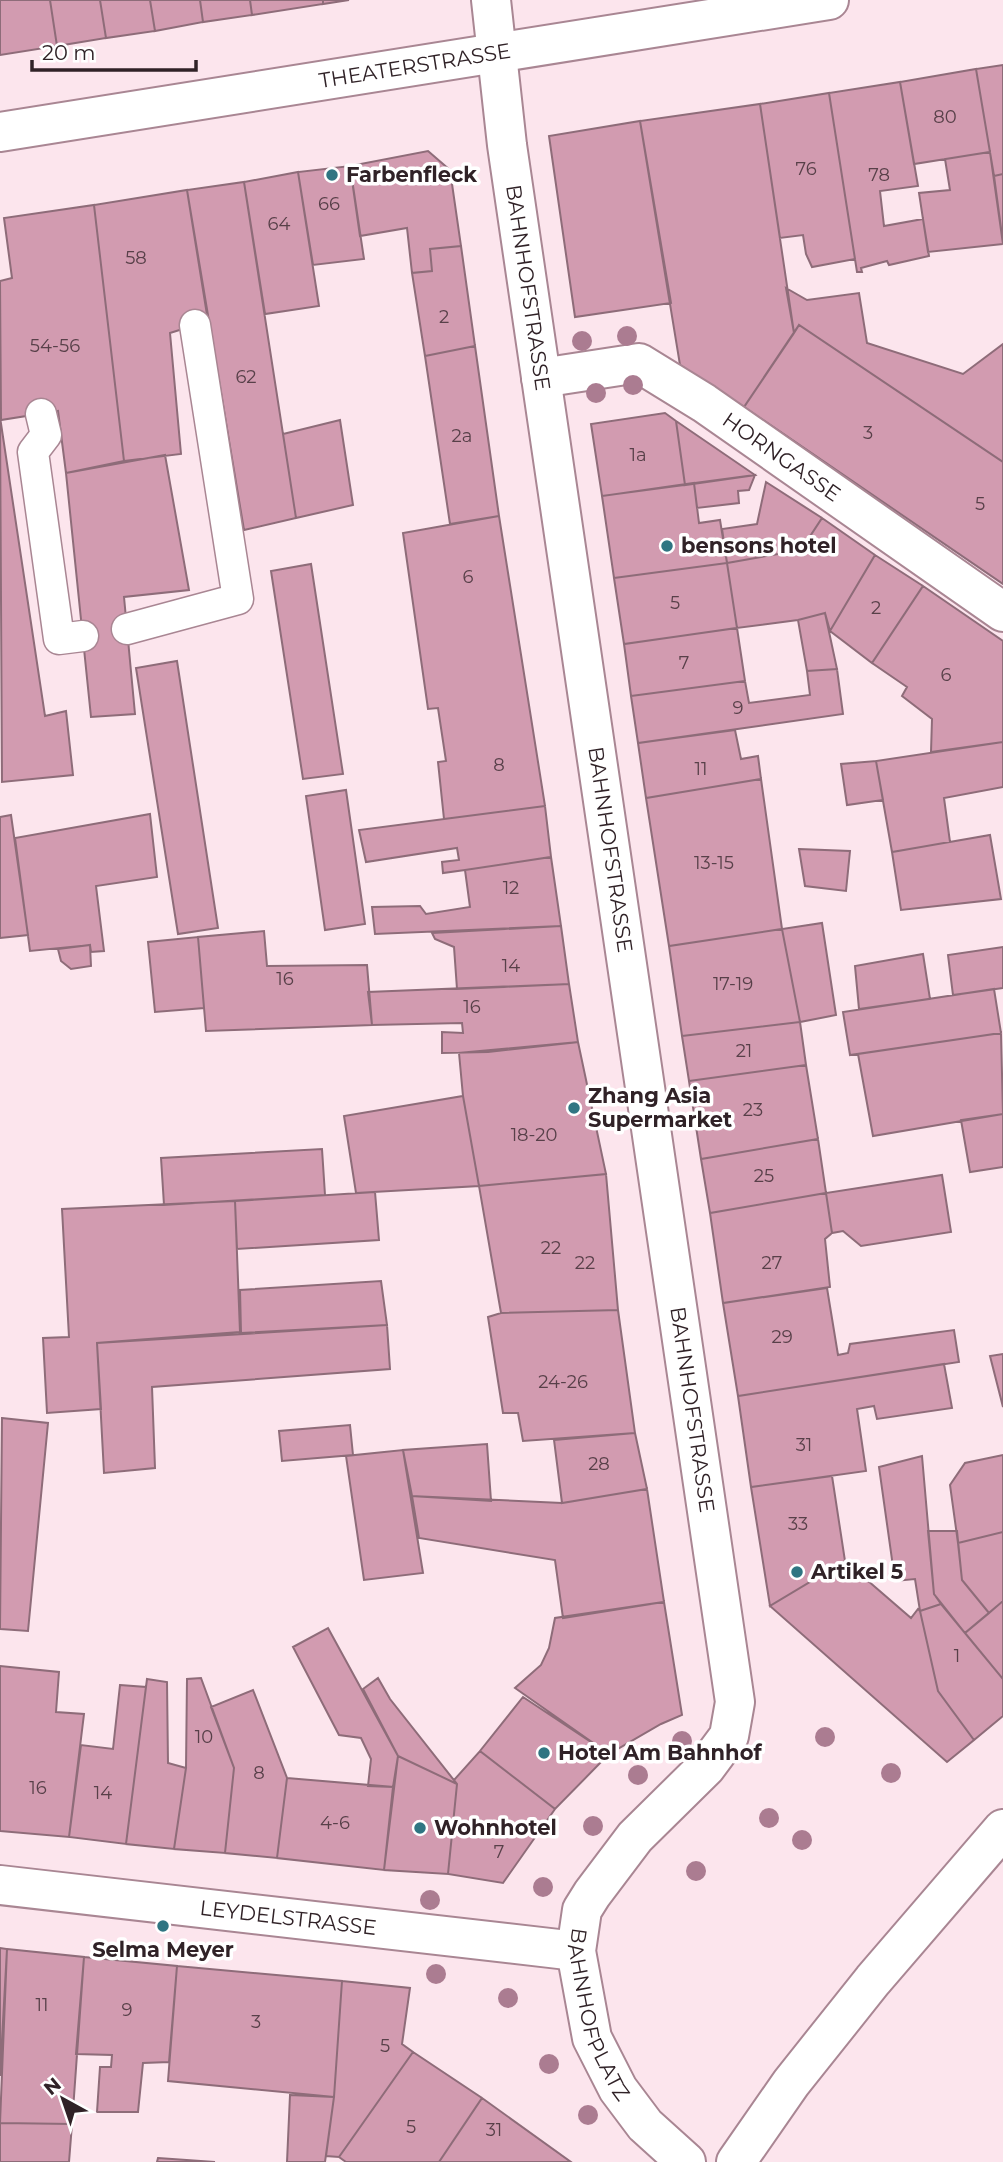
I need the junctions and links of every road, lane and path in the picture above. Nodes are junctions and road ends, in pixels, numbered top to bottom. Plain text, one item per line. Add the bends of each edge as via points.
1 (491, 0) edge
2 (829, 0) edge
3 (498, 50) junction
4 (0, 132) edge
5 (195, 325) dead end
6 (541, 378) junction
7 (41, 414) dead end
8 (1003, 612) edge
9 (127, 629) dead end
10 (83, 636) dead end
11 (725, 1646) joint
12 (991, 1842) edge
13 (0, 1885) edge
14 (576, 1951) junction
15 (686, 2162) edge
16 (736, 2162) edge

1 - 3 street, BAHNHOFSTRASSE
2 - 3 street, THEATERSTRASSE
3 - 4 street, THEATERSTRASSE
3 - 6 street, BAHNHOFSTRASSE
5 - 9 lane via 239,598
6 - 8 street, HORNGASSE via 639,363 704,403
6 - 11 street, BAHNHOFSTRASSE
7 - 10 lane via 46,435 33,452 59,639
11 - 14 street, BAHNHOFPLATZ via 735,1702 729,1736 706,1767 635,1837 592,1894 582,1910
12 - 16 street via 791,2083
13 - 14 street, LEYDELSTRASSE
14 - 15 street, BAHNHOFPLATZ via 592,2038 618,2089 645,2125

